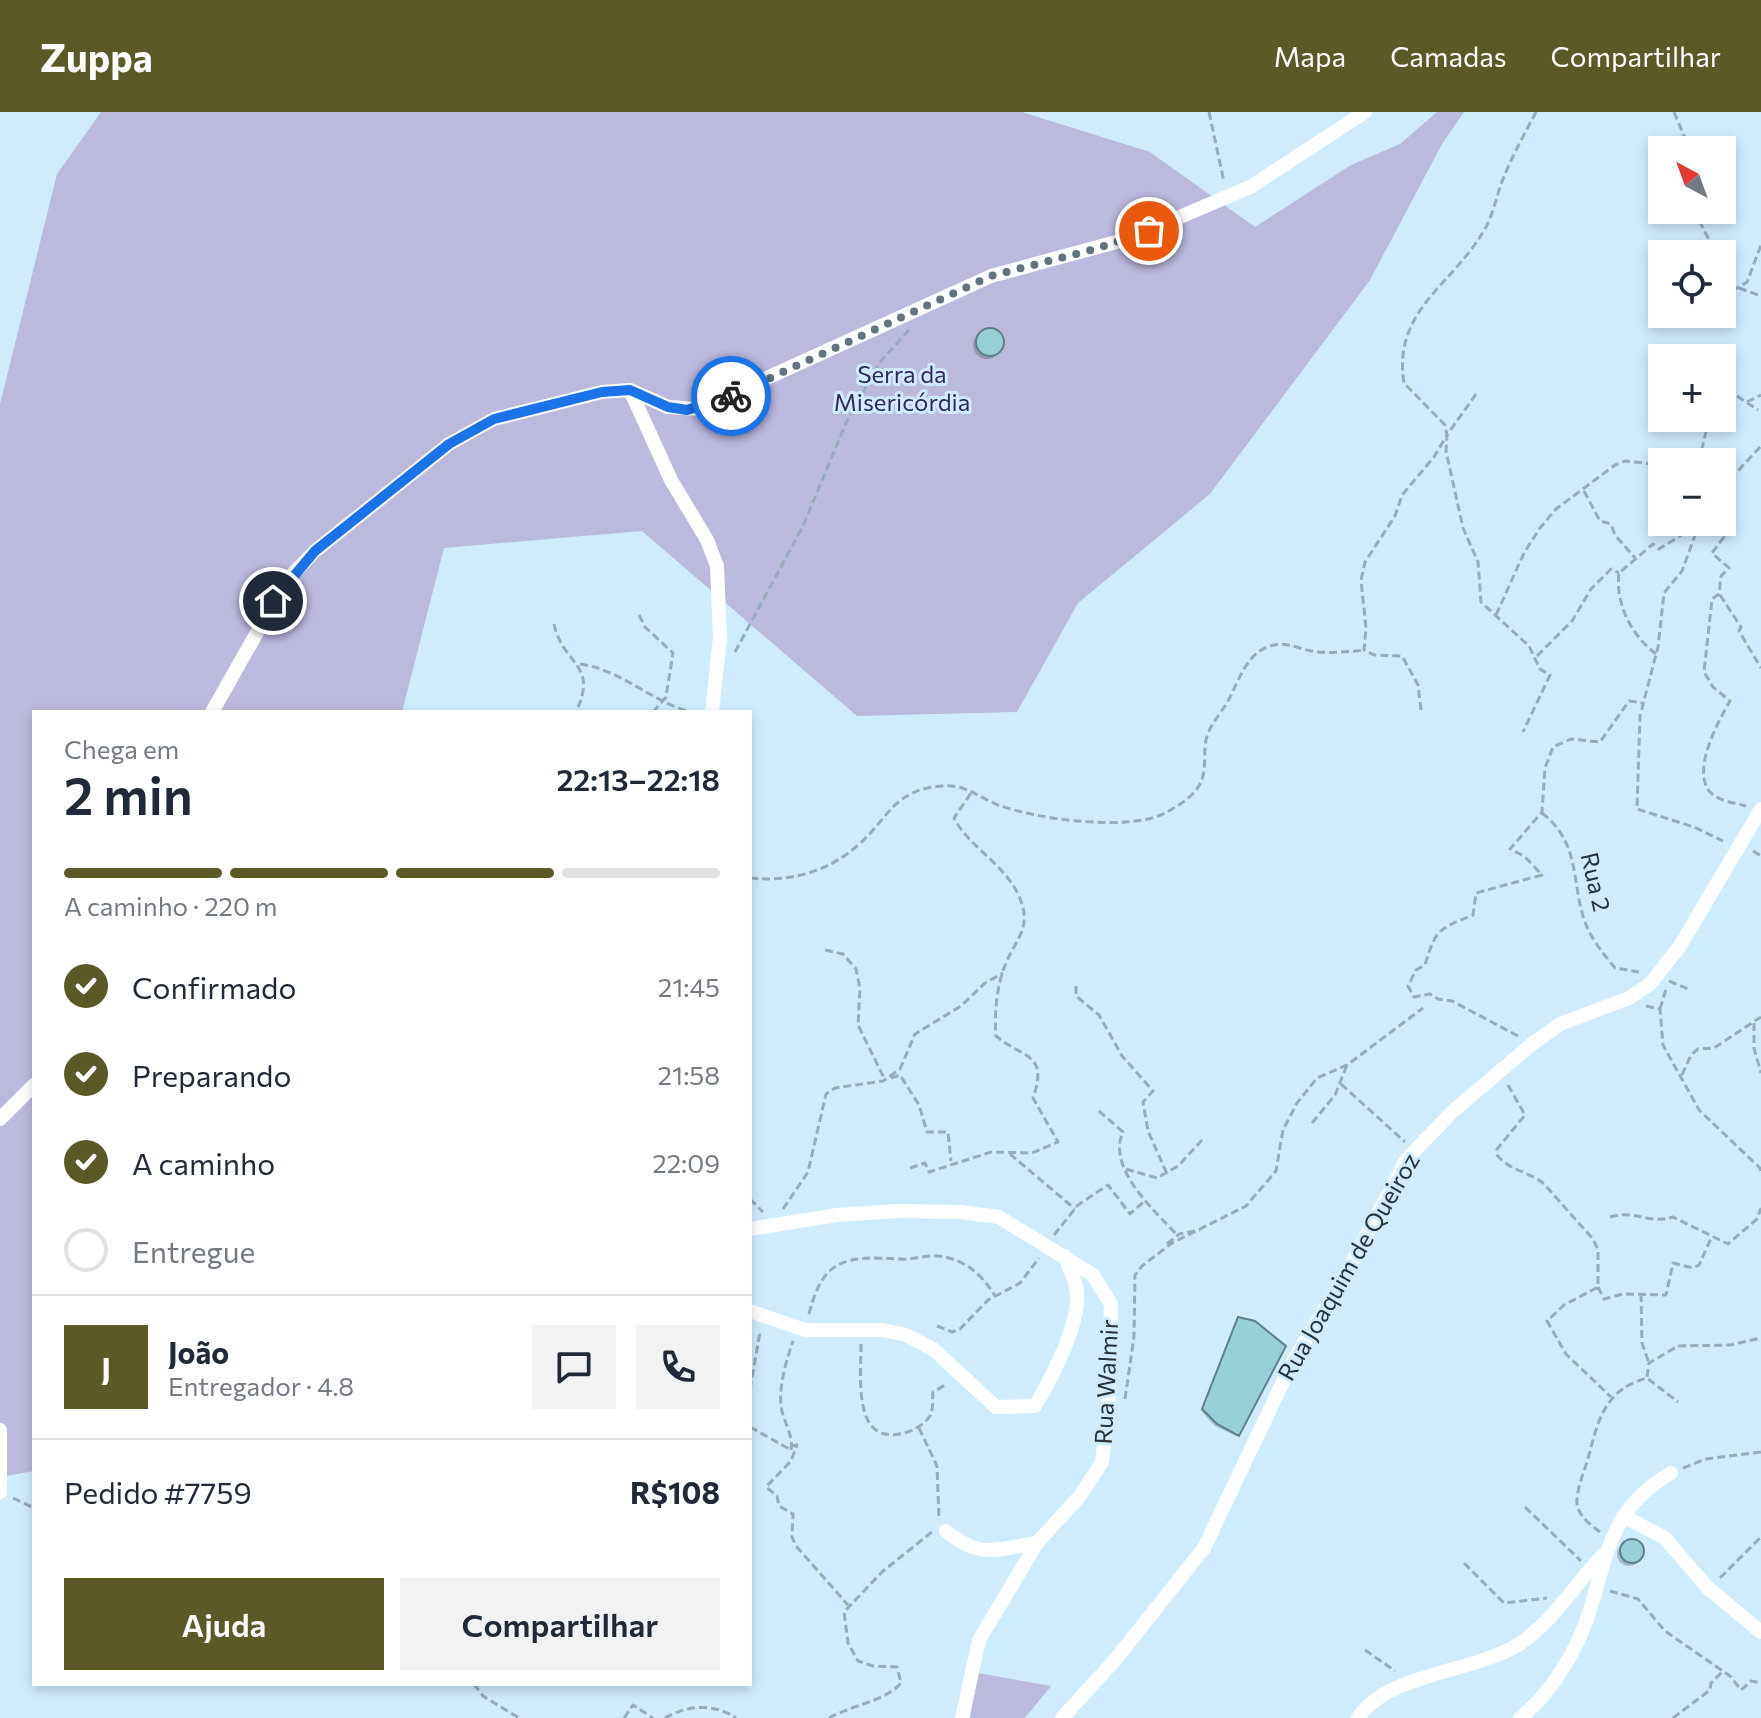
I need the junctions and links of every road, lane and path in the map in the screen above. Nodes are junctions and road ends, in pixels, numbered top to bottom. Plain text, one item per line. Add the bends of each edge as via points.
1 (1209, 112) edge
2 (1365, 112) edge
3 (1536, 112) edge
4 (1674, 112) edge
5 (1684, 136) edge
6 (1228, 197) junction
7 (1761, 245) edge
8 (1739, 288) junction
9 (1736, 290) edge
10 (1761, 296) edge
11 (915, 325) dead end
12 (630, 390) junction
13 (1476, 394) dead end
14 (1737, 396) dead end
15 (1759, 396) edge
16 (1745, 403) junction
17 (1447, 435) junction
18 (1761, 446) edge
19 (1648, 463) edge
20 (1736, 469) edge
21 (1584, 491) junction
22 (1680, 536) edge
23 (1693, 536) edge
24 (1723, 536) edge
25 (1635, 558) junction
26 (1619, 573) junction
27 (1719, 594) junction
28 (639, 615) dead end
29 (1496, 615) junction
30 (554, 624) dead end
31 (1364, 650) junction
32 (1656, 654) junction
33 (733, 657) dead end
34 (1536, 657) junction
35 (580, 664) junction
36 (1761, 668) edge
37 (661, 702) junction
38 (1643, 703) junction
39 (213, 710) edge
40 (576, 710) edge
41 (655, 710) edge
42 (685, 710) edge
43 (712, 710) edge
44 (1421, 710) dead end
45 (1523, 732) dead end
46 (973, 789) junction
47 (1760, 810) edge
48 (1542, 812) junction
49 (1736, 848) junction
50 (752, 878) edge
51 (825, 950) dead end
52 (1003, 973) junction
53 (1654, 979) junction
54 (1076, 986) dead end
55 (1691, 990) dead end
56 (1634, 995) junction
57 (1423, 1008) dead end
58 (1761, 1017) edge
59 (1754, 1023) junction
60 (1532, 1044) junction
61 (1347, 1065) junction
62 (1500, 1072) junction
63 (1761, 1073) edge
64 (1682, 1076) junction
65 (886, 1080) junction
66 (1341, 1084) junction
67 (32, 1087) edge
68 (1099, 1111) dead end
69 (0, 1119) edge
70 (1312, 1123) dead end
71 (1203, 1139) dead end
72 (1414, 1149) junction
73 (1010, 1154) junction
74 (951, 1163) junction
75 (910, 1168) dead end
76 (1126, 1169) junction
77 (1167, 1174) junction
78 (1761, 1174) edge
79 (1146, 1200) junction
80 (1761, 1208) edge
81 (1075, 1209) junction
82 (1610, 1217) dead end
83 (776, 1226) junction
84 (752, 1229) edge
85 (1203, 1230) junction
86 (1177, 1235) junction
87 (1713, 1235) junction
88 (1048, 1245) junction
89 (1160, 1251) junction
90 (1065, 1255) junction
91 (1598, 1287) junction
92 (1641, 1294) junction
93 (995, 1296) junction
94 (756, 1314) edge
95 (937, 1326) dead end
96 (800, 1328) junction
97 (864, 1330) junction
98 (1761, 1338) edge
99 (1649, 1363) junction
100 (752, 1364) edge
101 (1647, 1378) junction
102 (933, 1392) dead end
103 (1611, 1397) junction
104 (1678, 1402) dead end
105 (1124, 1403) dead end
106 (752, 1428) edge
107 (919, 1428) junction
108 (0, 1430) edge
109 (792, 1446) junction
110 (1761, 1452) edge
111 (1671, 1473) joint
112 (1, 1489) edge
113 (32, 1507) edge
114 (1525, 1507) dead end
115 (1623, 1516) junction
116 (946, 1531) dead end
117 (1761, 1537) edge
118 (1037, 1543) junction
119 (1606, 1547) junction
120 (1464, 1563) dead end
121 (1593, 1575) junction
122 (1707, 1587) junction
123 (848, 1605) junction
124 (1560, 1606) junction
125 (1761, 1632) edge
126 (1365, 1650) dead end
127 (1723, 1671) junction
128 (1761, 1683) edge
129 (1409, 1685) junction
130 (476, 1686) edge
131 (519, 1718) edge
132 (624, 1718) edge
133 (653, 1718) edge
134 (665, 1718) edge
135 (736, 1718) edge
136 (829, 1718) edge
137 (962, 1718) edge
138 (1062, 1718) edge
139 (1358, 1718) edge
140 (1520, 1718) edge
141 (1673, 1718) edge

1 - 6 path
2 - 6 street via 1278,171
3 - 17 path via 1483,233 1467,259 1414,314 1403,347 1404,383 1445,425
4 - 5 path
6 - 12 street via 1131,238 991,276 699,409 668,407
7 - 8 path via 1747,282
8 - 9 path
8 - 10 path
11 - 33 path via 880,362 846,423 803,526
12 - 39 street via 494,419 449,444 315,551 286,581
12 - 43 street via 717,566 720,638
13 - 17 path
14 - 16 path
15 - 16 path
15 - 16 path via 1758,410
17 - 29 path via 1447,465 1467,541 1478,562 1478,591 1481,602
17 - 31 path via 1410,482 1365,562
18 - 20 path
19 - 21 path via 1625,461
21 - 25 path via 1600,521 1611,524
21 - 29 path via 1556,509 1540,528
22 - 25 path via 1659,549 1653,544
23 - 32 path via 1682,571 1664,593
24 - 27 path via 1712,553 1729,568 1721,576
25 - 26 path
26 - 32 path via 1619,594 1630,625
26 - 34 path via 1611,569 1591,589 1572,621
27 - 36 path
27 - 47 path via 1710,610 1704,672 1730,701 1708,738 1705,781 1722,800
28 - 37 path via 673,653
29 - 34 path
30 - 35 path via 569,658
31 - 44 path via 1402,656 1418,685
31 - 46 path via 1313,652 1274,645 1260,651 1214,718 1200,784 1161,815 1081,823 996,804
32 - 38 path
34 - 45 path via 1540,669 1550,675
35 - 37 path via 616,673
35 - 40 path via 584,674
37 - 41 path
37 - 42 path
38 - 48 path via 1629,701 1600,742 1571,739 1553,747 1545,768
38 - 49 path via 1637,809 1694,827
46 - 50 path via 942,785 896,802 857,846 808,876
46 - 52 path via 954,818 1006,875 1022,904 1024,931
47 - 49 street, Rua Joaquim de Queiroz
48 - 53 path, Rua 2 via 1556,824 1568,847 1586,926 1615,968
48 - 60 path via 1510,849 1542,875 1476,893 1473,915 1437,931 1425,965 1408,986 1414,997 1430,994 1452,1001
49 - 53 street, Rua Joaquim de Queiroz
51 - 65 path via 843,954 856,969 858,1025
52 - 65 path via 915,1034 900,1069
52 - 73 path via 996,1036 1037,1065 1040,1075 1033,1098 1058,1142 1032,1153
53 - 55 path, Rua 2
53 - 56 street, Rua Joaquim de Queiroz
54 - 77 path via 1076,996 1099,1015 1122,1056 1153,1091 1143,1102 1151,1140
56 - 60 street, Rua Joaquim de Queiroz via 1560,1024
56 - 64 path via 1660,1009 1663,1045
57 - 61 path
58 - 59 path
59 - 63 path
59 - 64 path via 1714,1048 1698,1049
60 - 62 street, Rua Joaquim de Queiroz
61 - 66 path
61 - 85 path via 1317,1078 1297,1103 1283,1130 1276,1171 1261,1192
62 - 72 street, Rua Joaquim de Queiroz
62 - 91 path via 1525,1115 1497,1155 1521,1174 1536,1177 1593,1239
64 - 78 path via 1704,1116
65 - 74 path via 900,1075 904,1079 927,1132 948,1132
65 - 83 path via 826,1094 808,1172 775,1219
66 - 70 path
66 - 72 path
67 - 69 street
68 - 76 path via 1123,1132 1118,1150
71 - 77 path
72 - 138 street, Rua Joaquim de Queiroz via 1291,1365 1212,1536 1181,1580
73 - 74 path via 991,1152
73 - 81 path
74 - 75 path via 929,1172 925,1163
76 - 77 path via 1148,1178
76 - 79 path
79 - 81 path via 1130,1214 1108,1185
79 - 86 path
80 - 87 path via 1757,1219 1728,1244
81 - 88 path
82 - 87 path via 1625,1212 1655,1222 1673,1217
83 - 84 street, Rua Walmir
83 - 88 street, Rua Walmir via 837,1215 960,1212 999,1217
85 - 86 path
85 - 89 path
86 - 89 path
87 - 92 path via 1699,1265 1673,1263 1666,1295
88 - 90 street, Rua Walmir
88 - 93 path via 1020,1283
89 - 105 path via 1135,1275 1134,1337
90 - 97 street via 1077,1302 1069,1333 1035,1406 996,1407 923,1343 893,1331
90 - 118 street, Rua Walmir via 1093,1275 1111,1304 1106,1443 1090,1482
91 - 92 path via 1604,1299
91 - 103 path via 1547,1321 1566,1354
92 - 99 path via 1640,1331
93 - 95 path via 960,1329 952,1332
93 - 96 path via 981,1273 950,1258 846,1259 815,1290
94 - 96 street
94 - 100 path
96 - 97 street
96 - 109 path via 786,1361 781,1407
97 - 107 path via 863,1401 869,1423 881,1433 896,1435
98 - 99 path via 1678,1346
99 - 101 path
101 - 103 path
101 - 104 path
102 - 107 path via 933,1408
103 - 119 path via 1596,1423 1577,1500 1582,1517
106 - 109 path via 791,1450
107 - 123 path via 939,1475 940,1527
108 - 112 street
109 - 123 path via 797,1445 794,1456 766,1487 779,1506 793,1514 796,1546
110 - 111 path via 1706,1459
111 - 115 street via 1644,1491
112 - 113 path
114 - 121 path
115 - 119 street
115 - 122 street via 1665,1538
116 - 118 street via 984,1552
117 - 122 path
118 - 137 street, Rua Walmir via 979,1640
119 - 121 street
120 - 124 path via 1504,1603 1549,1598
121 - 124 street
121 - 127 path via 1611,1592 1638,1599 1665,1631
121 - 140 street via 1580,1637
122 - 125 street
123 - 136 path via 843,1619 852,1653 866,1665 897,1667 901,1683 890,1694
124 - 129 street via 1518,1644
126 - 129 path
127 - 128 path via 1741,1690 1751,1681
127 - 141 path via 1710,1690
129 - 139 street via 1383,1694
130 - 131 path
132 - 133 path via 633,1705
134 - 135 path via 689,1708 712,1707

